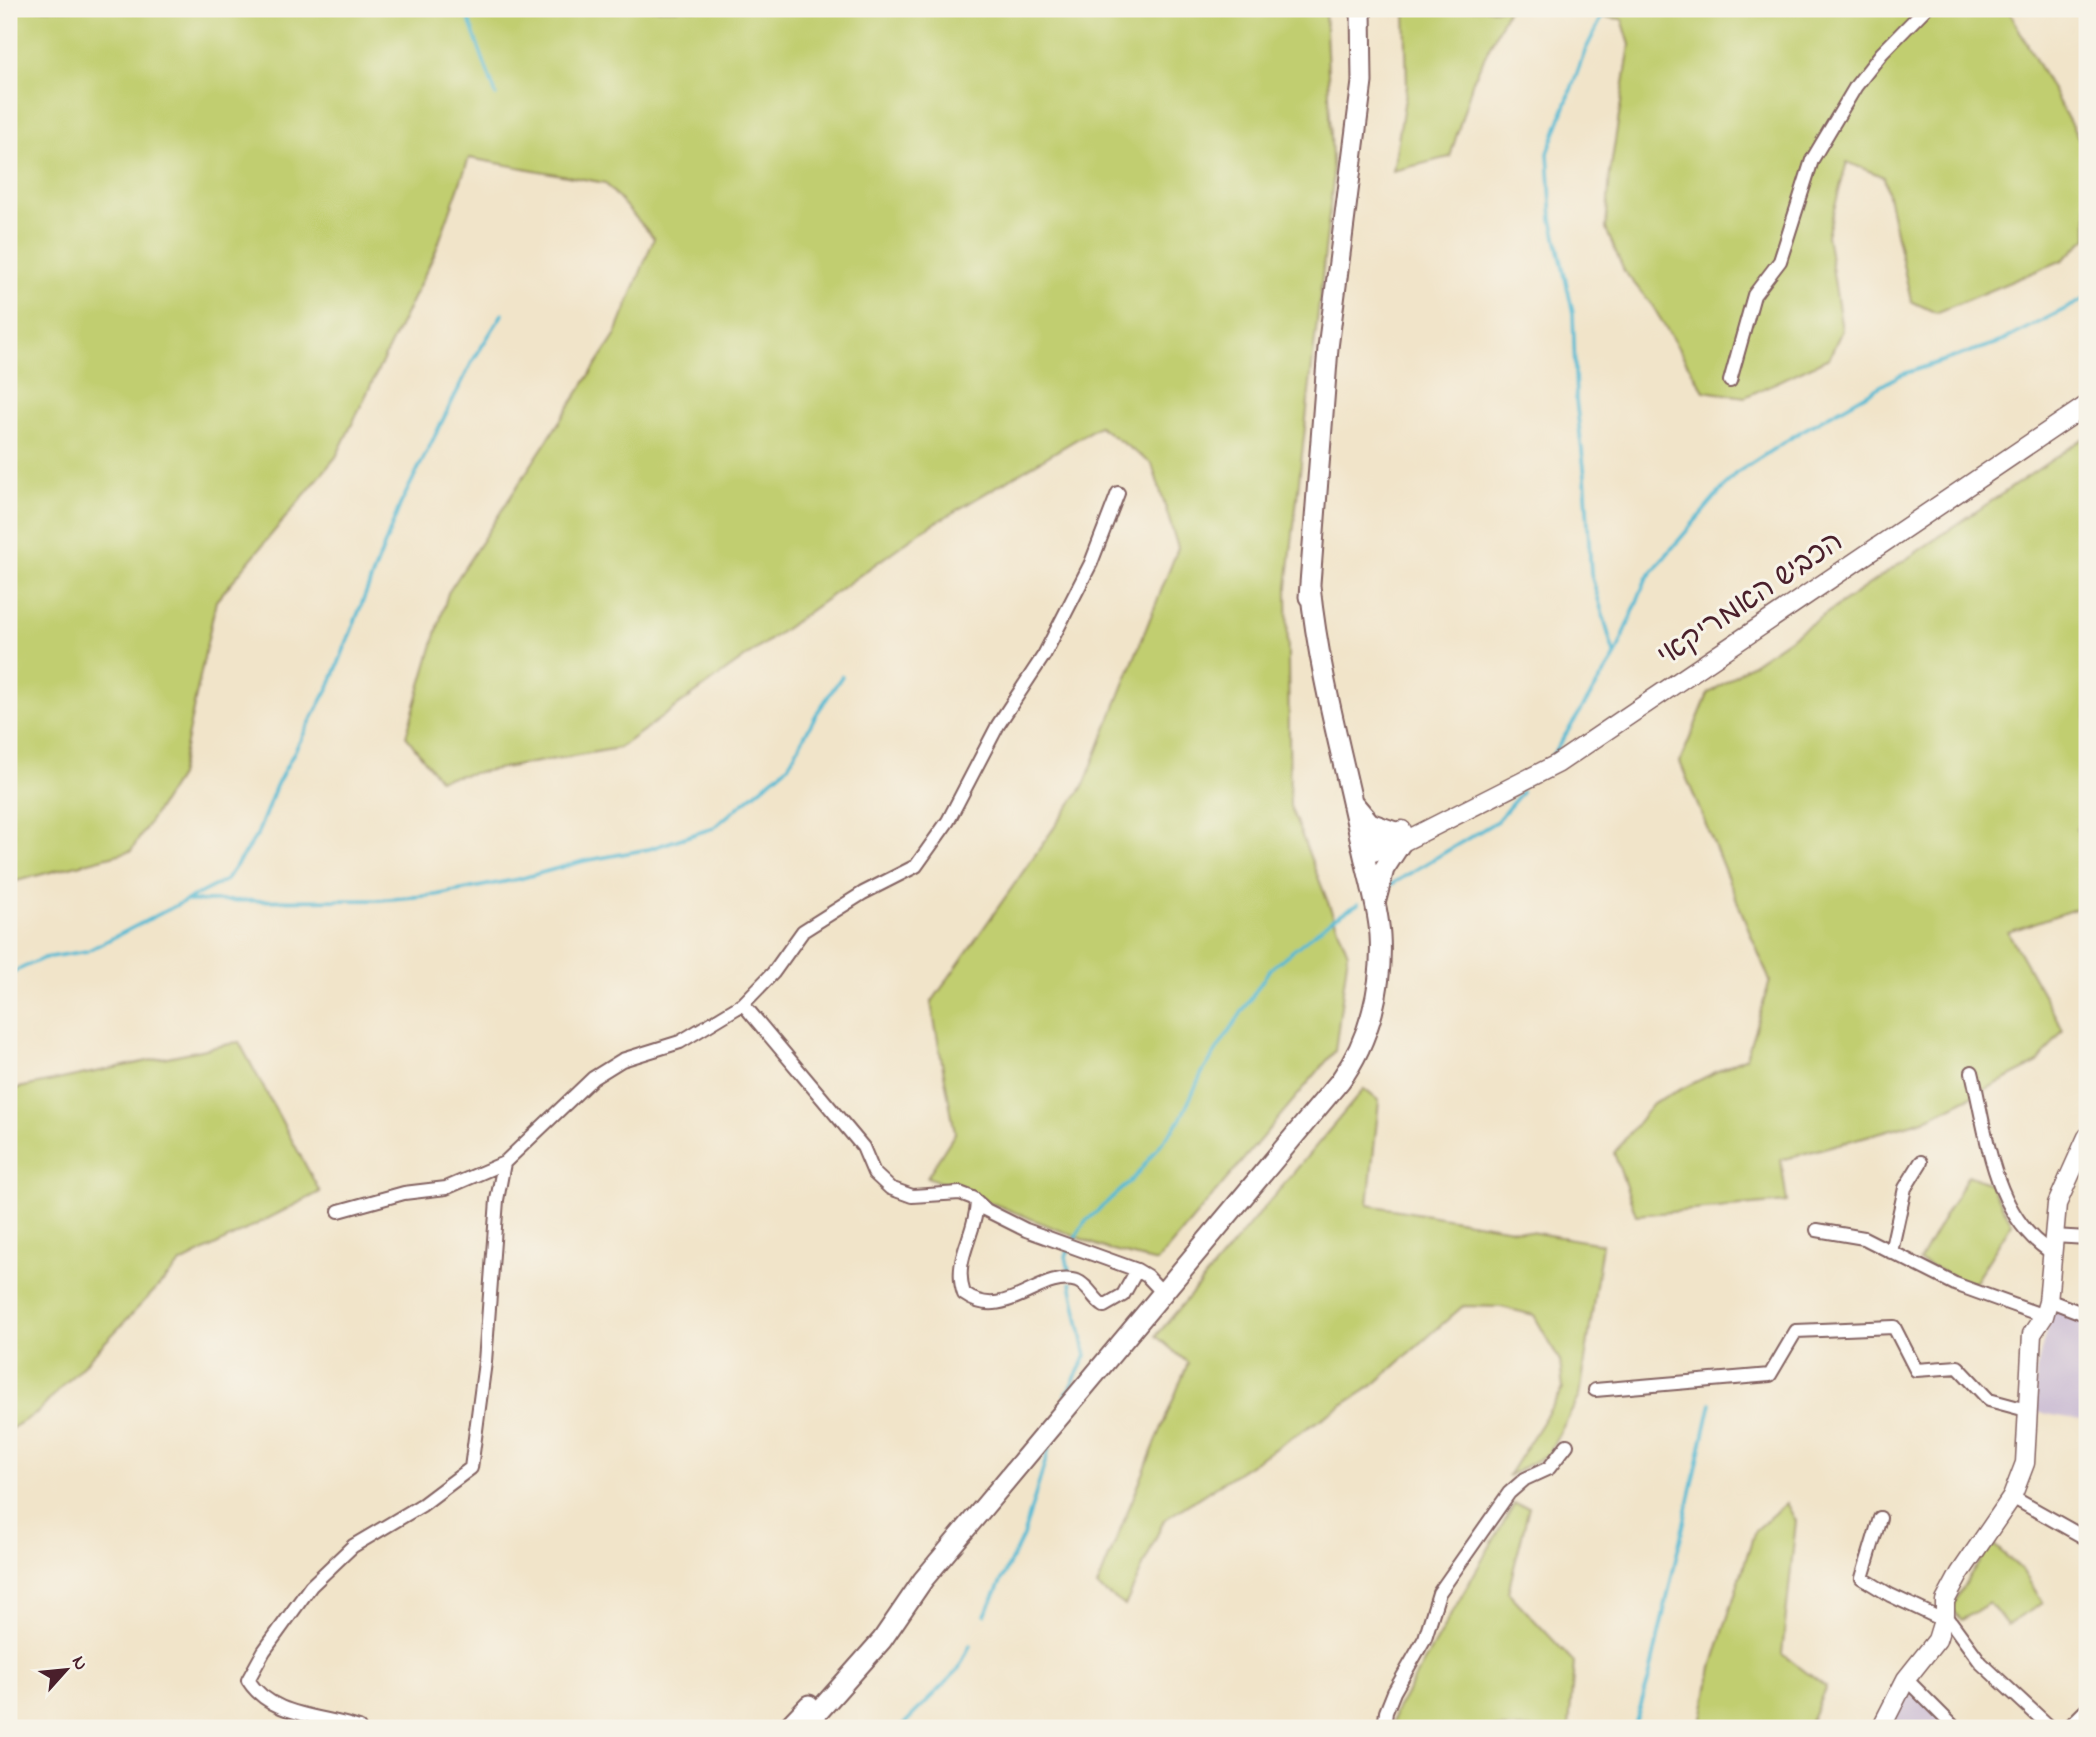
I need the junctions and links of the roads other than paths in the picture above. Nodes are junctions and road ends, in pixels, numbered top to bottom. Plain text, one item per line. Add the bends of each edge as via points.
1 (1361, 9) edge
2 (1925, 9) edge
3 (1730, 381) dead end
4 (2087, 405) edge
5 (1118, 492) dead end
6 (1310, 586) junction
7 (1353, 804) junction
8 (1398, 837) junction
9 (1359, 850) junction
10 (1375, 908) junction
11 (1377, 976) junction
12 (743, 1004) junction
13 (1972, 1072) dead end
14 (2087, 1137) edge
15 (1921, 1162) dead end
16 (504, 1163) junction
17 (977, 1202) junction
18 (339, 1211) dead end
19 (1817, 1230) dead end
20 (2087, 1238) edge
21 (2054, 1245) junction
22 (1891, 1252) junction
23 (1137, 1270) junction
24 (1163, 1293) junction
25 (2046, 1308) junction
26 (2087, 1315) edge
27 (1595, 1390) dead end
28 (2030, 1411) junction
29 (1567, 1445) dead end
30 (2012, 1497) junction
31 (1880, 1518) dead end
32 (2087, 1539) edge
33 (923, 1580) junction
34 (1944, 1617) junction
35 (1906, 1679) junction
36 (2087, 1709) edge
37 (1887, 1724) edge
38 (359, 1728) edge
39 (787, 1728) edge
40 (804, 1728) edge
41 (1384, 1728) edge
42 (1955, 1728) edge
43 (2051, 1728) edge
44 (2068, 1728) edge

1 - 6 main road via 1362,82 1328,348
2 - 3 street via 1856,86 1812,160 1780,261 1754,295
4 - 8 main road, הכביש האמריקאי via 1585,746 1518,786
5 - 12 street via 1091,563 1044,655 998,725 948,821 916,866 803,931 774,973
6 - 7 main road via 1319,654
6 - 9 main road via 1310,664
7 - 8 main road via 1370,823
7 - 9 main road
8 - 9 main road, הכביש האמריקאי
8 - 10 main road via 1380,879
9 - 10 main road
9 - 11 main road
10 - 11 main road via 1380,933
11 - 24 main road via 1366,1035 1355,1060
12 - 16 street via 680,1042 622,1060 593,1078
12 - 17 street via 863,1147 874,1173 890,1188 912,1196 960,1193
13 - 21 street via 1999,1182 2013,1214 2037,1244
14 - 21 main road via 2057,1204
15 - 22 street via 1905,1188
16 - 18 street via 446,1188 404,1193
16 - 38 street via 471,1468 353,1546 311,1586 248,1680 257,1695 283,1709
17 - 23 street via 1026,1230
17 - 23 street via 958,1270 964,1294 972,1300 1014,1301 1028,1291 1071,1281 1085,1287 1104,1306 1123,1295
19 - 22 street via 1864,1238
20 - 21 street via 2061,1234
21 - 25 main road
22 - 25 street via 1955,1284
23 - 24 street
24 - 33 main road
25 - 26 street
25 - 28 main road via 2032,1334
27 - 28 street via 1770,1375 1796,1331 1894,1327 1916,1370 1958,1367 1989,1400
28 - 30 main road via 2025,1462
29 - 41 street via 1549,1468 1508,1493 1439,1593 1425,1638 1394,1692
30 - 32 street
30 - 34 main road via 1959,1573 1945,1601
31 - 34 street via 1862,1578
33 - 39 main road via 904,1595
33 - 40 main road via 883,1640
34 - 35 main road via 1937,1640
34 - 43 street via 1981,1663
35 - 37 main road
35 - 42 street
36 - 44 street

